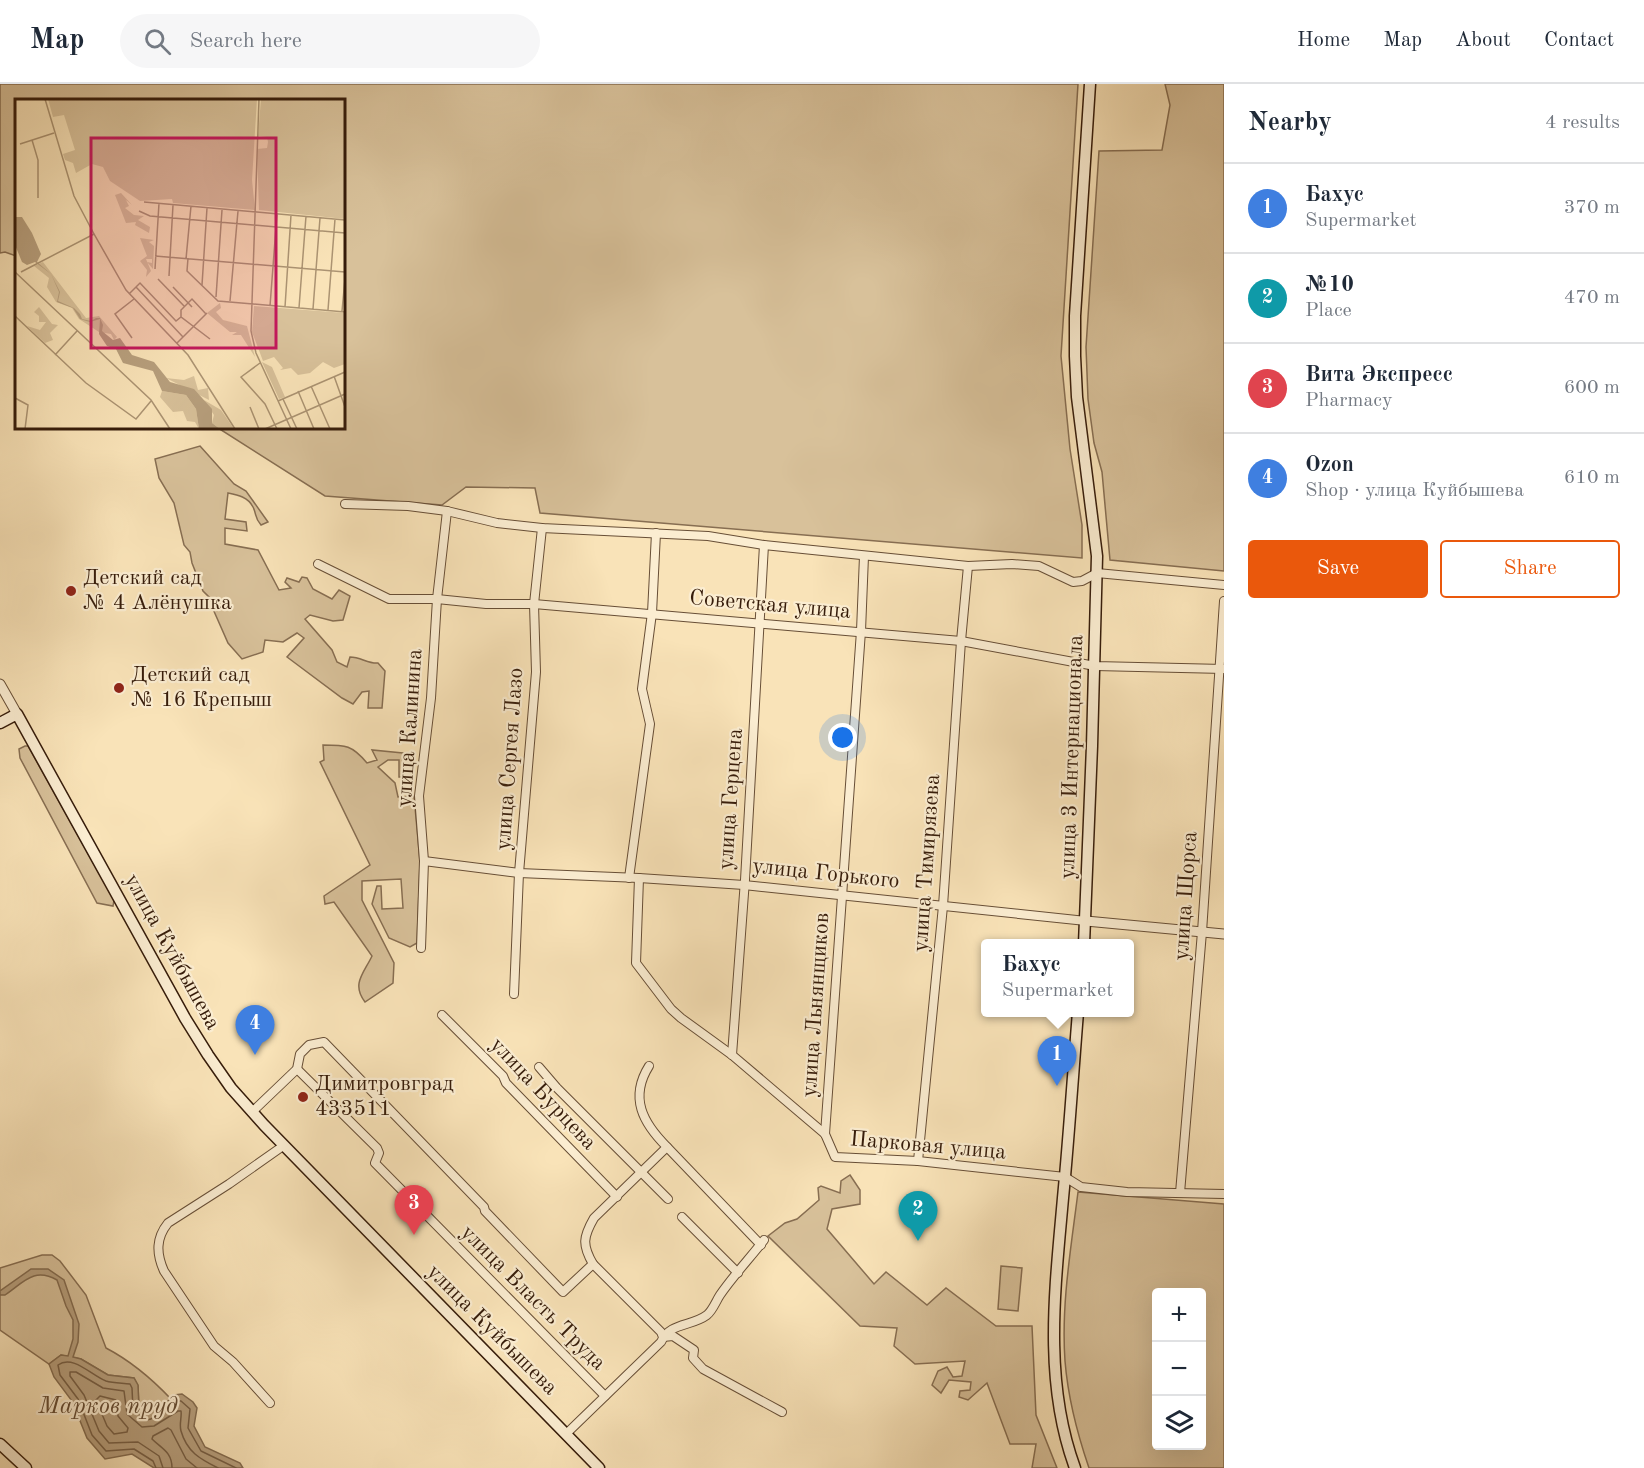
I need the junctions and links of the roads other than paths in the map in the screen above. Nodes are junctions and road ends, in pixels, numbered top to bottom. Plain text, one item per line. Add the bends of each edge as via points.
1 (1090, 84) edge
2 (345, 504) dead end
3 (447, 511) junction
4 (542, 528) junction
5 (656, 533) junction
6 (764, 545) junction
7 (864, 556) junction
8 (318, 564) dead end
9 (968, 566) junction
10 (1097, 573) junction
11 (1224, 585) edge
12 (437, 600) junction
13 (1224, 601) edge
14 (534, 603) junction
15 (652, 613) junction
16 (760, 623) junction
17 (861, 631) junction
18 (961, 641) junction
19 (1095, 666) junction
20 (1222, 669) edge
21 (0, 684) edge
22 (17, 714) junction
23 (0, 723) edge
24 (424, 861) junction
25 (519, 873) junction
26 (629, 878) junction
27 (639, 878) junction
28 (744, 885) junction
29 (842, 896) junction
30 (943, 906) junction
31 (1086, 921) junction
32 (1202, 932) junction
33 (1224, 934) edge
34 (1084, 939) edge
35 (421, 948) dead end
36 (514, 994) dead end
37 (442, 1015) dead end
38 (1078, 1017) edge
39 (732, 1055) junction
40 (649, 1066) dead end
41 (539, 1067) dead end
42 (297, 1069) junction
43 (252, 1112) junction
44 (825, 1134) junction
45 (283, 1146) junction
46 (667, 1147) junction
47 (918, 1161) junction
48 (642, 1171) junction
49 (1065, 1177) junction
50 (1180, 1193) junction
51 (1224, 1194) edge
52 (617, 1197) junction
53 (668, 1198) dead end
54 (682, 1216) dead end
55 (593, 1264) junction
56 (738, 1274) junction
57 (663, 1336) junction
58 (605, 1396) junction
59 (270, 1403) dead end
60 (782, 1412) dead end
61 (566, 1434) junction
62 (0, 1444) edge
63 (26, 1468) edge
64 (599, 1468) edge
65 (1075, 1468) edge

1 - 10 main road, улица 3 Интернационала via 1075,356
2 - 3 street
3 - 4 street via 497,523
3 - 12 street, улица Калинина
4 - 5 street
4 - 14 street, улица Сергея Лазо
5 - 6 street
5 - 15 street
6 - 7 street
6 - 16 street, улица Герцена
7 - 9 street
7 - 17 street, улица Льнянщиков
8 - 12 street, Советская улица via 388,599
9 - 10 street via 1039,567 1073,582
9 - 18 street, улица Тимирязева
10 - 11 street
10 - 19 main road, улица 3 Интернационала
12 - 14 street, Советская улица
12 - 24 street, улица Калинина via 419,796
13 - 20 street, улица Щорса
14 - 15 street, Советская улица
14 - 25 street, улица Сергея Лазо via 536,672
15 - 16 street, Советская улица
15 - 26 street via 642,689 650,724
16 - 17 street, Советская улица
16 - 28 street, улица Герцена
17 - 18 street, Советская улица
17 - 29 street, улица Льнянщиков
18 - 19 street, Советская улица
18 - 30 street, улица Тимирязева
19 - 20 street, Советская улица
19 - 31 main road, улица 3 Интернационала
20 - 32 street, улица Щорса
21 - 22 street, улица Куйбышева
22 - 23 main road
22 - 43 main road, улица Куйбышева via 185,1018 231,1088
24 - 25 street, улица Горького
24 - 35 street, улица Калинина
25 - 26 street, улица Горького
25 - 36 street, улица Сергея Лазо
26 - 27 street, улица Горького
27 - 28 street, улица Горького
27 - 39 street, Парковая улица via 636,963 672,1010
28 - 29 street, улица Горького
28 - 39 street, улица Герцена
29 - 30 street, улица Горького
29 - 44 street, улица Льнянщиков
30 - 31 street, улица Горького
30 - 47 street, улица Тимирязева
31 - 32 street, улица Горького
31 - 34 main road, улица 3 Интернационала
32 - 33 street, улица Горького
32 - 50 street, улица Щорса
37 - 52 street, улица Бурцева
38 - 49 main road
39 - 44 street, Парковая улица
40 - 46 street via 641,1079 639,1103 650,1126
41 - 48 street, улица Бурцева
42 - 43 street
42 - 55 street, улица Власть Труда via 300,1054 309,1045 324,1042 563,1292
42 - 58 street, улица Власть Труда via 377,1148 375,1163
43 - 45 main road, улица Куйбышева
44 - 47 street, Парковая улица via 834,1157
45 - 59 street via 168,1223 161,1231 158,1245 158,1258 164,1270 214,1346
45 - 61 main road, улица Куйбышева
46 - 48 street
46 - 56 street via 762,1243
47 - 49 street, Парковая улица
48 - 52 street
48 - 53 street, улица Бурцева
49 - 50 street, Парковая улица via 1081,1187
49 - 65 main road via 1053,1357 1059,1407
50 - 51 street, Парковая улица
52 - 55 street via 586,1231 585,1246
54 - 56 street
55 - 57 street
56 - 57 street via 709,1314 674,1327
57 - 58 street
57 - 60 street via 673,1336 694,1350 693,1358 703,1369
58 - 61 street
61 - 64 main road, улица Куйбышева
62 - 63 main road

